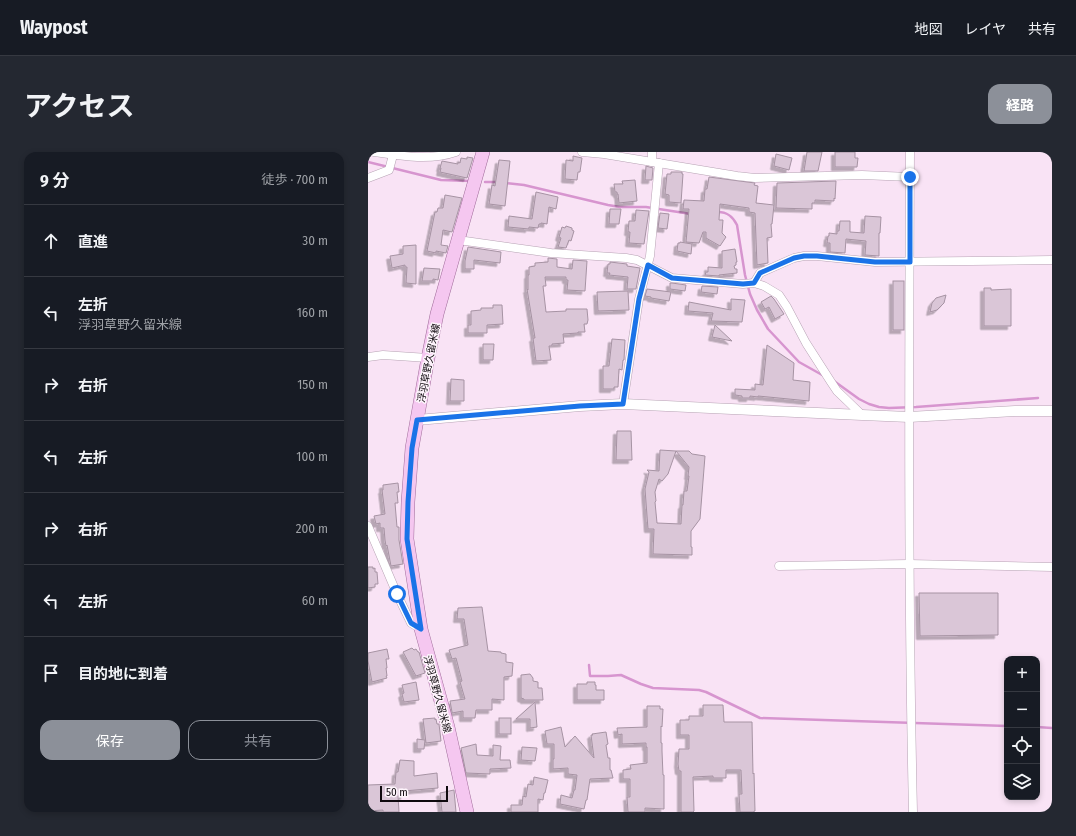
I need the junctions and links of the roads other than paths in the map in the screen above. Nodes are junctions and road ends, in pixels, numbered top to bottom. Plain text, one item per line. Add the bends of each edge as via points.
1 (374, 152) edge
2 (456, 152) edge
3 (483, 152) edge
4 (582, 152) edge
5 (652, 152) edge
6 (910, 152) edge
7 (393, 155) junction
8 (655, 163) junction
9 (910, 177) junction
10 (368, 178) edge
11 (458, 240) junction
12 (1052, 260) edge
13 (910, 262) junction
14 (648, 265) junction
15 (749, 283) junction
16 (368, 357) edge
17 (428, 358) junction
18 (623, 404) junction
19 (909, 410) junction
20 (1052, 411) edge
21 (862, 415) junction
22 (417, 420) junction
23 (368, 526) edge
24 (909, 564) junction
25 (779, 566) dead end
26 (1052, 567) edge
27 (421, 629) junction
28 (467, 812) edge
29 (913, 812) edge

1 - 7 street
2 - 7 street via 439,157
3 - 11 main road, 浮羽草野久留米線
4 - 8 street
5 - 8 street
6 - 9 street
7 - 10 street via 390,167
8 - 9 street via 755,178 862,175
8 - 14 street via 654,208
9 - 13 street
11 - 14 street via 551,253 626,258
11 - 17 main road, 浮羽草野久留米線 via 437,314
12 - 13 street
13 - 15 street via 804,256 760,273
13 - 19 street
14 - 15 street via 672,278
14 - 18 street via 639,299
15 - 21 street via 764,286 779,295 837,391
16 - 17 street
17 - 22 main road, 浮羽草野久留米線
18 - 21 street
18 - 22 street
19 - 20 street
19 - 21 street
19 - 24 street
22 - 27 main road, 浮羽草野久留米線 via 412,448 407,539
23 - 27 street via 411,623
24 - 25 street
24 - 26 street
24 - 29 street
27 - 28 main road, 浮羽草野久留米線 via 448,727

